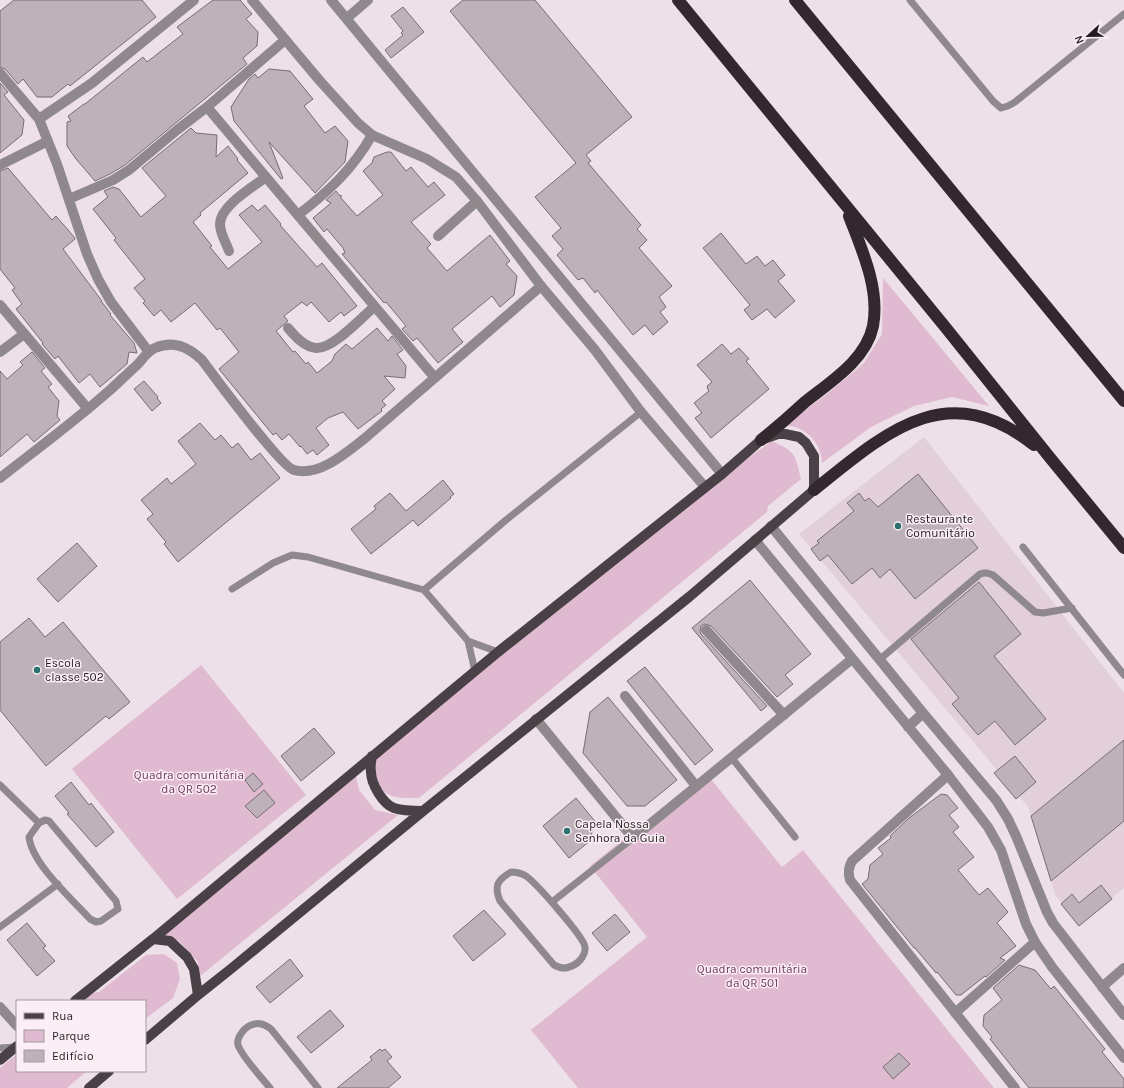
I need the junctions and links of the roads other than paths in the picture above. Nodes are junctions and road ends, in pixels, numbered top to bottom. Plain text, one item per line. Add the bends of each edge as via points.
1 (194, 0) edge
2 (252, 0) edge
3 (331, 0) edge
4 (368, 0) edge
5 (678, 0) edge
6 (795, 0) edge
7 (910, 0) edge
8 (1124, 14) edge
9 (347, 18) junction
10 (285, 40) junction
11 (0, 73) edge
12 (207, 107) junction
13 (39, 119) junction
14 (372, 135) junction
15 (48, 142) junction
16 (0, 165) edge
17 (266, 177) junction
18 (69, 199) junction
19 (477, 201) junction
20 (845, 206) junction
21 (298, 215) junction
22 (438, 236) dead end
23 (229, 251) dead end
24 (541, 286) junction
25 (0, 305) edge
26 (374, 307) junction
27 (288, 328) dead end
28 (24, 334) junction
29 (0, 352) edge
30 (149, 352) junction
31 (435, 378) junction
32 (1124, 401) edge
33 (88, 409) junction
34 (641, 412) junction
35 (761, 440) junction
36 (1051, 459) junction
37 (722, 474) junction
38 (0, 478) edge
39 (705, 488) junction
40 (814, 490) junction
41 (771, 526) junction
42 (755, 540) junction
43 (1024, 547) dead end
44 (1124, 548) edge
45 (232, 589) dead end
46 (424, 590) junction
47 (1072, 608) junction
48 (706, 630) dead end
49 (468, 641) junction
50 (498, 652) junction
51 (852, 659) junction
52 (879, 660) junction
53 (475, 671) junction
54 (1124, 675) edge
55 (625, 696) dead end
56 (922, 713) junction
57 (784, 715) junction
58 (536, 719) junction
59 (908, 727) junction
60 (372, 756) junction
61 (731, 757) junction
62 (948, 775) junction
63 (0, 785) edge
64 (696, 786) junction
65 (423, 811) junction
66 (39, 823) junction
67 (633, 838) junction
68 (794, 838) dead end
69 (58, 884) junction
70 (552, 902) junction
71 (0, 927) edge
72 (153, 939) junction
73 (1035, 942) junction
74 (1124, 968) edge
75 (1102, 987) junction
76 (198, 995) junction
77 (76, 1000) edge
78 (0, 1006) edge
79 (955, 1013) junction
80 (1124, 1015) edge
81 (16, 1025) edge
82 (146, 1039) edge
83 (16, 1047) edge
84 (0, 1048) edge
85 (1124, 1058) edge
86 (0, 1060) edge
87 (108, 1072) edge
88 (89, 1088) edge
89 (270, 1088) edge
90 (318, 1088) edge
91 (1015, 1088) edge

1 - 13 street via 92,83
2 - 10 street
3 - 9 street
4 - 9 street
5 - 20 highway
6 - 32 highway
7 - 8 lane via 1001,108 1015,102
9 - 37 street
10 - 12 street
10 - 14 street via 342,107
11 - 13 street
12 - 17 street
12 - 18 street via 129,170 113,180
13 - 15 street
14 - 19 street via 427,159 456,177
14 - 21 street via 364,150 339,181
15 - 16 street
15 - 18 street
17 - 21 street
17 - 23 street via 222,214 220,230
18 - 30 street via 87,254 98,278 111,302
19 - 22 street
19 - 24 street
20 - 35 highway via 863,251 871,283 873,326 857,357 843,372
20 - 36 highway
21 - 26 street
24 - 31 street
24 - 34 street via 595,350
25 - 28 street
26 - 27 street via 337,340 324,347 315,348 306,344
26 - 31 street
28 - 29 street
28 - 33 street
30 - 31 street via 154,348 174,344 192,351 292,470 306,471 323,467 341,457
30 - 33 street
33 - 38 street
34 - 39 street
34 - 46 lane via 506,520
35 - 37 main road
35 - 40 main road via 786,434 806,443 814,456
36 - 40 highway via 1022,436 982,416 932,415 894,430
36 - 44 highway
37 - 39 main road
39 - 50 main road
40 - 41 main road
41 - 42 main road
41 - 52 street
42 - 51 street
42 - 58 main road via 689,597
43 - 47 lane
45 - 46 lane via 273,563 292,555 308,557
46 - 49 lane
47 - 52 lane via 1035,612 987,572 980,574
47 - 54 lane
48 - 57 street
49 - 50 lane
49 - 53 lane
50 - 53 main road
51 - 57 street
51 - 59 street
52 - 56 street
53 - 60 main road
55 - 64 street
56 - 59 street
56 - 75 street via 996,800 1016,836 1053,923
57 - 61 street
58 - 65 main road
58 - 67 street
59 - 62 street
60 - 65 main road via 370,773 373,784 382,798 393,808
60 - 72 main road
61 - 64 street
61 - 68 lane
62 - 73 street via 988,826 1001,850 1026,924
62 - 79 street via 852,861 848,873 850,880
63 - 66 lane
64 - 67 street
65 - 76 main road
66 - 69 lane via 29,837 29,844 37,860
66 - 69 lane via 49,821 116,901 118,909 96,922 90,919
67 - 70 lane
69 - 71 lane
70 - 70 lane via 582,939 585,948 584,956 568,968 554,965 500,901 496,891 504,876 518,872 526,876
72 - 76 main road via 170,941 187,957 194,969
72 - 77 main road
73 - 79 street
73 - 85 street
74 - 75 street
75 - 80 street
76 - 82 main road
78 - 81 street
79 - 91 street
83 - 84 lane
83 - 86 main road
87 - 88 main road
89 - 90 lane via 241,1052 238,1044 243,1031 258,1023 271,1029

